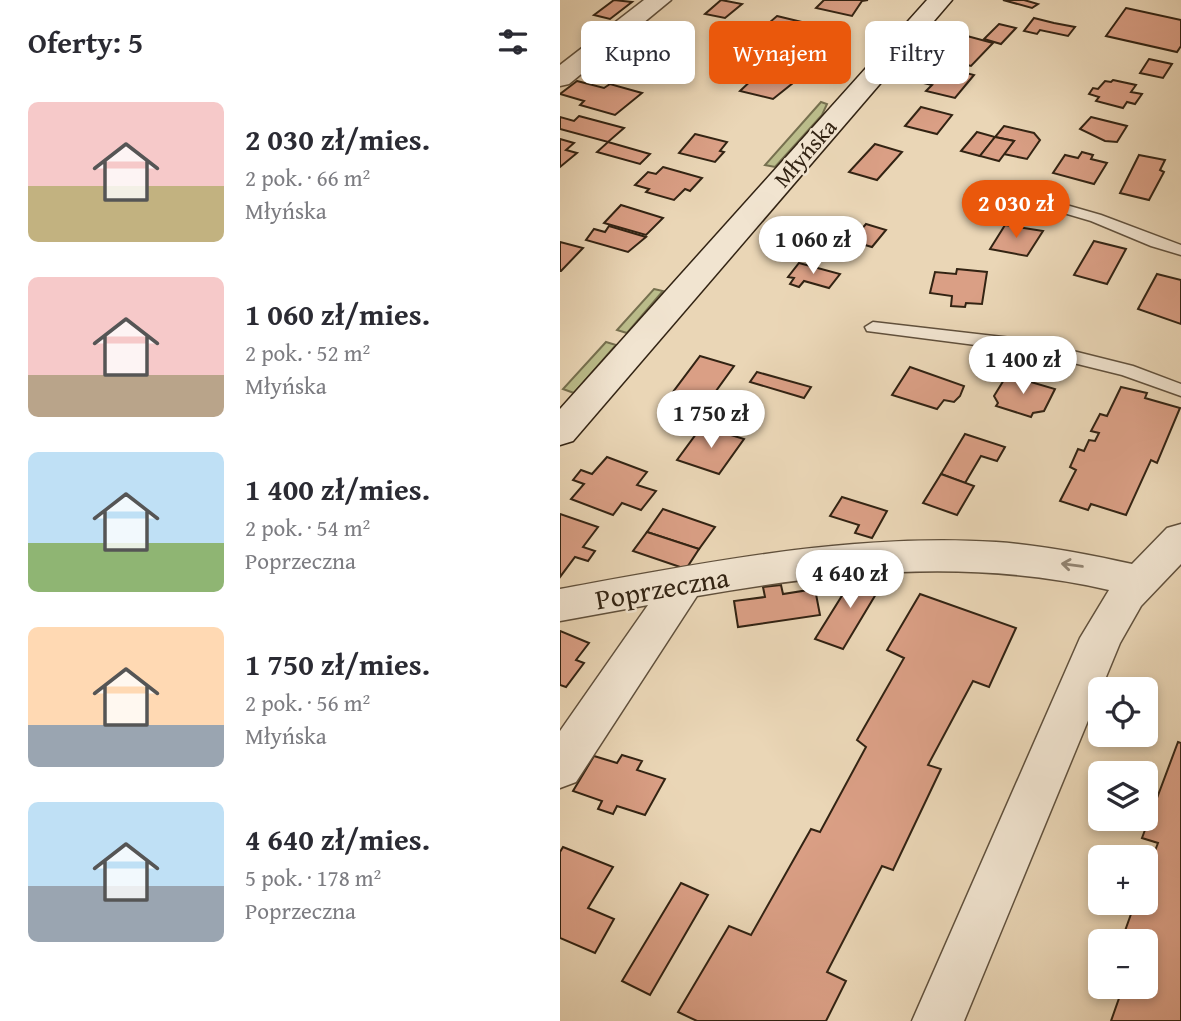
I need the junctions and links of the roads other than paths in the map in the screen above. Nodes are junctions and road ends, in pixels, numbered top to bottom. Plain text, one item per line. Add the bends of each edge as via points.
1 (659, 0) edge
2 (940, 0) edge
3 (560, 78) edge
4 (1021, 196) dead end
5 (1181, 250) edge
6 (873, 327) dead end
7 (1181, 390) edge
8 (560, 432) edge
9 (1181, 539) edge
10 (1138, 581) junction
11 (679, 583) junction
12 (560, 605) edge
13 (560, 768) edge
14 (938, 1021) edge

1 - 3 street
2 - 8 street, Młyńska
4 - 5 lane
6 - 7 lane via 1029,346 1127,370
9 - 10 street
10 -> 11 street, Poprzeczna via 1056,563 913,558 825,563
10 - 14 street via 1101,638
11 - 12 street, Poprzeczna
11 - 13 street via 676,597

